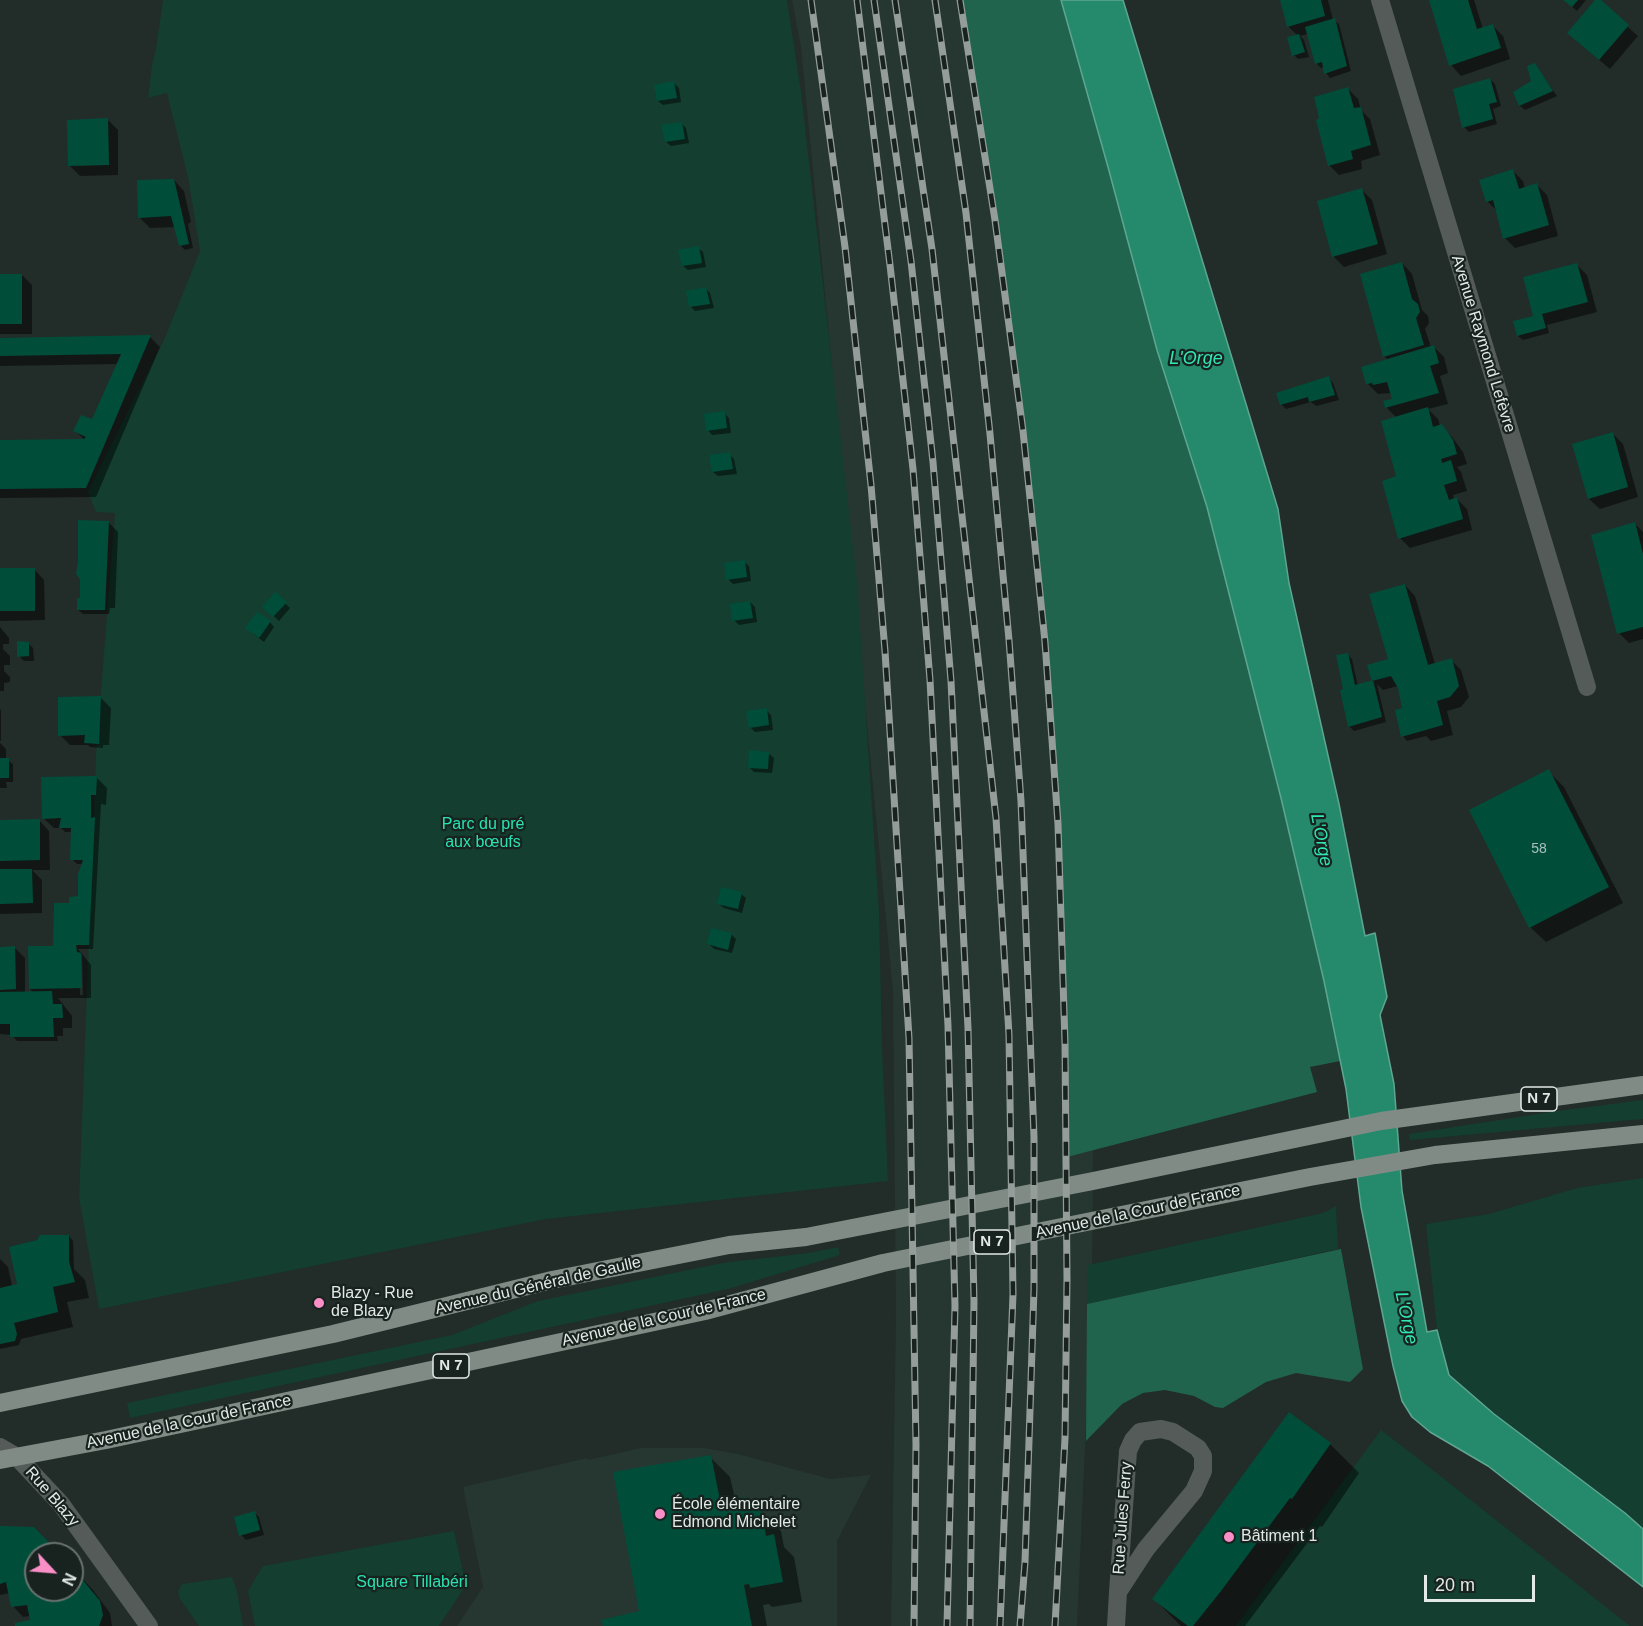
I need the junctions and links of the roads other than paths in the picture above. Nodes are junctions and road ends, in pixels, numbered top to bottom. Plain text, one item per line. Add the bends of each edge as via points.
1 (1380, 0) edge
2 (1587, 687) dead end
3 (1643, 1085) edge
4 (1643, 1134) edge
5 (0, 1403) edge
6 (0, 1447) edge
7 (9, 1458) edge
8 (1118, 1592) junction
9 (149, 1626) edge
10 (1116, 1626) edge

1 - 2 street, Avenue Raymond Lefèvre
3 - 5 main road, Avenue du Général de Gaulle / N 7 via 1381,1121 806,1237 729,1245 552,1280 333,1334
4 - 7 main road, Avenue de la Cour de France / N 7 via 1435,1155 1310,1177 883,1263 705,1311
6 - 7 street
7 - 9 street, Rue Blazy via 62,1504
8 - 8 street, Rue Jules Ferry via 1146,1549 1194,1491 1203,1471 1203,1456 1198,1448 1173,1431 1140,1432 1128,1450
8 - 10 street, Rue Jules Ferry

